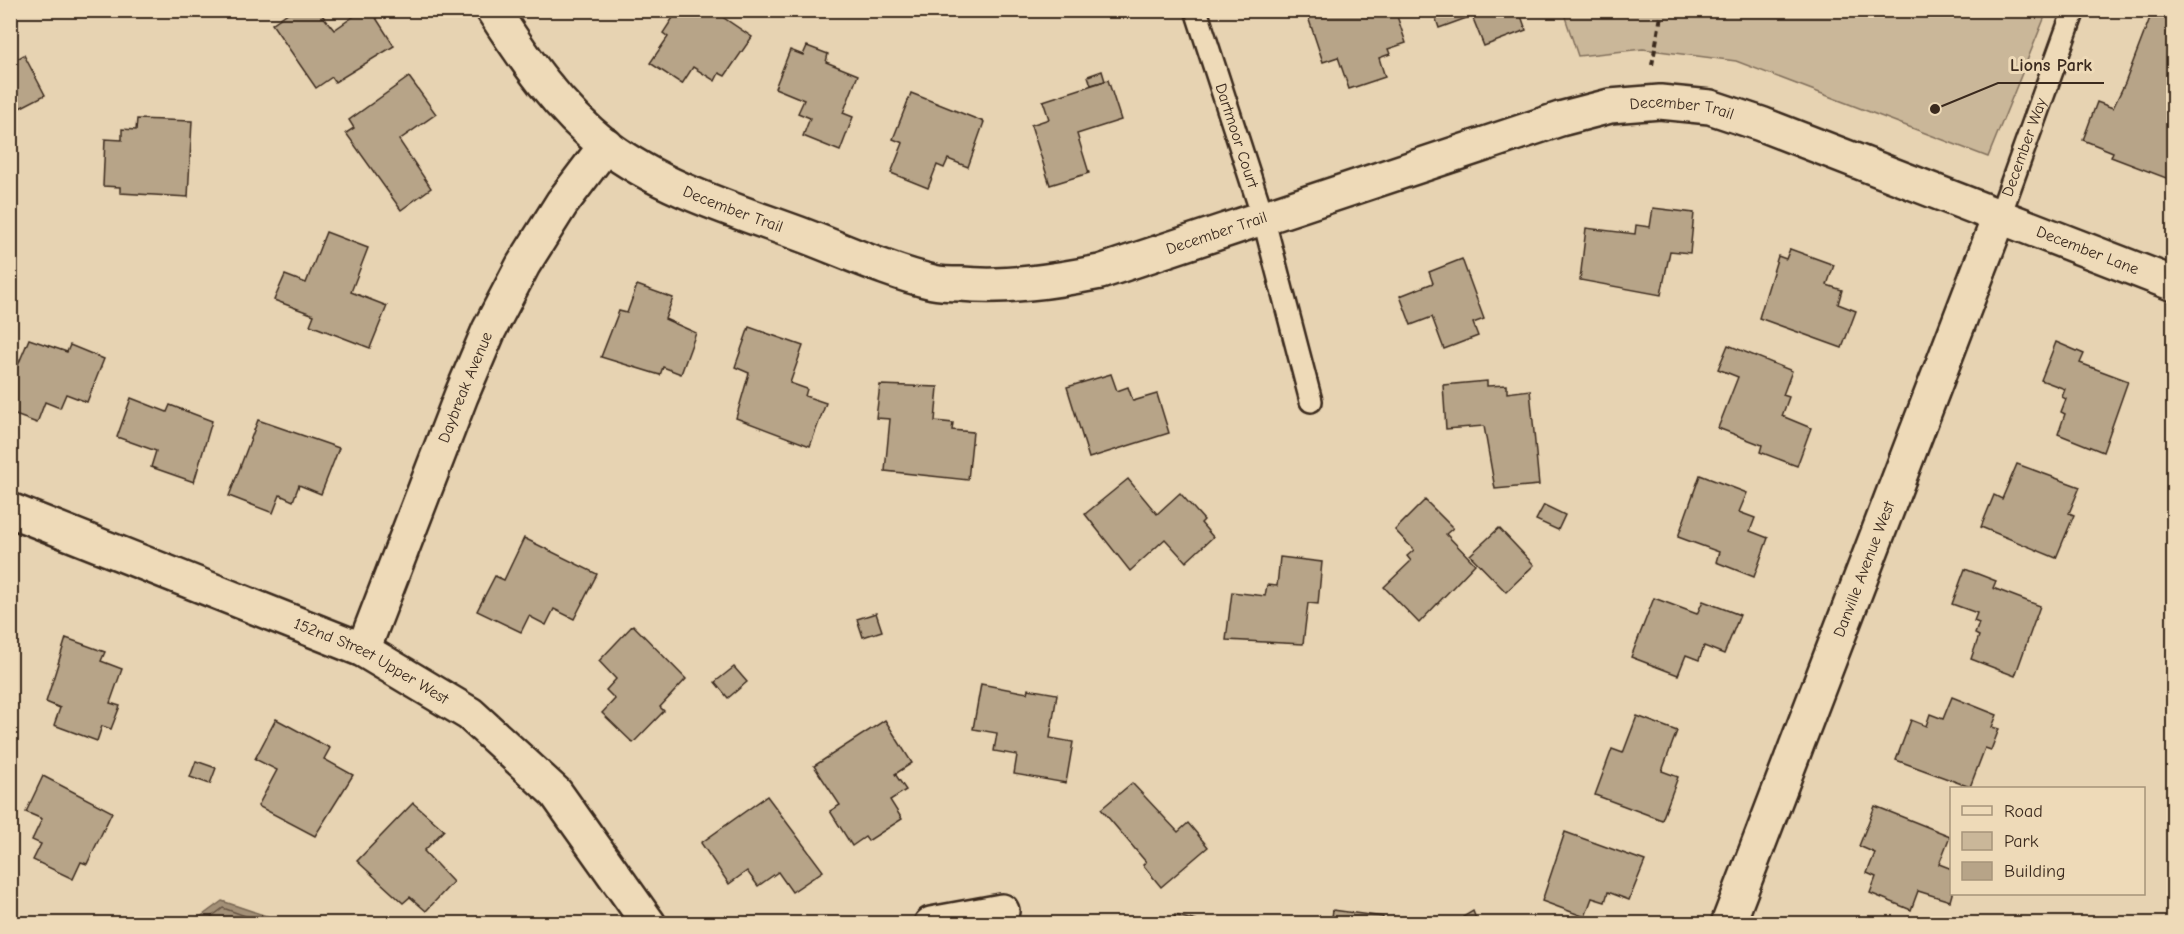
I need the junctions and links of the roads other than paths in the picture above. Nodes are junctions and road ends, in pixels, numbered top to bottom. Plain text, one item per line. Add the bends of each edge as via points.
1 (493, 10) edge
2 (1196, 10) edge
3 (2074, 10) edge
4 (606, 145) junction
5 (2000, 215) junction
6 (1263, 217) junction
7 (2174, 284) edge
8 (1311, 401) dead end
9 (10, 510) edge
10 (363, 650) junction
11 (1002, 911) dead end
12 (649, 924) edge
13 (931, 924) edge
14 (1728, 924) edge

1 - 4 street, December Trail via 528,65
2 - 6 lane, Dartmoor Court
3 - 5 lane, December Way
4 - 6 street, December Trail via 645,172 688,192 934,282 991,287 1101,272
4 - 10 street, Daybreak Avenue via 556,212 489,330
5 - 6 street, December Trail via 1710,107 1660,102 1610,106 1560,118
5 - 7 street, December Lane
5 - 14 street, Danville Avenue West
6 - 8 lane, Dartmoor Court
9 - 10 street, 152nd Street Upper West
10 - 12 street, 152nd Street Upper West via 470,714 556,793
11 - 13 street

